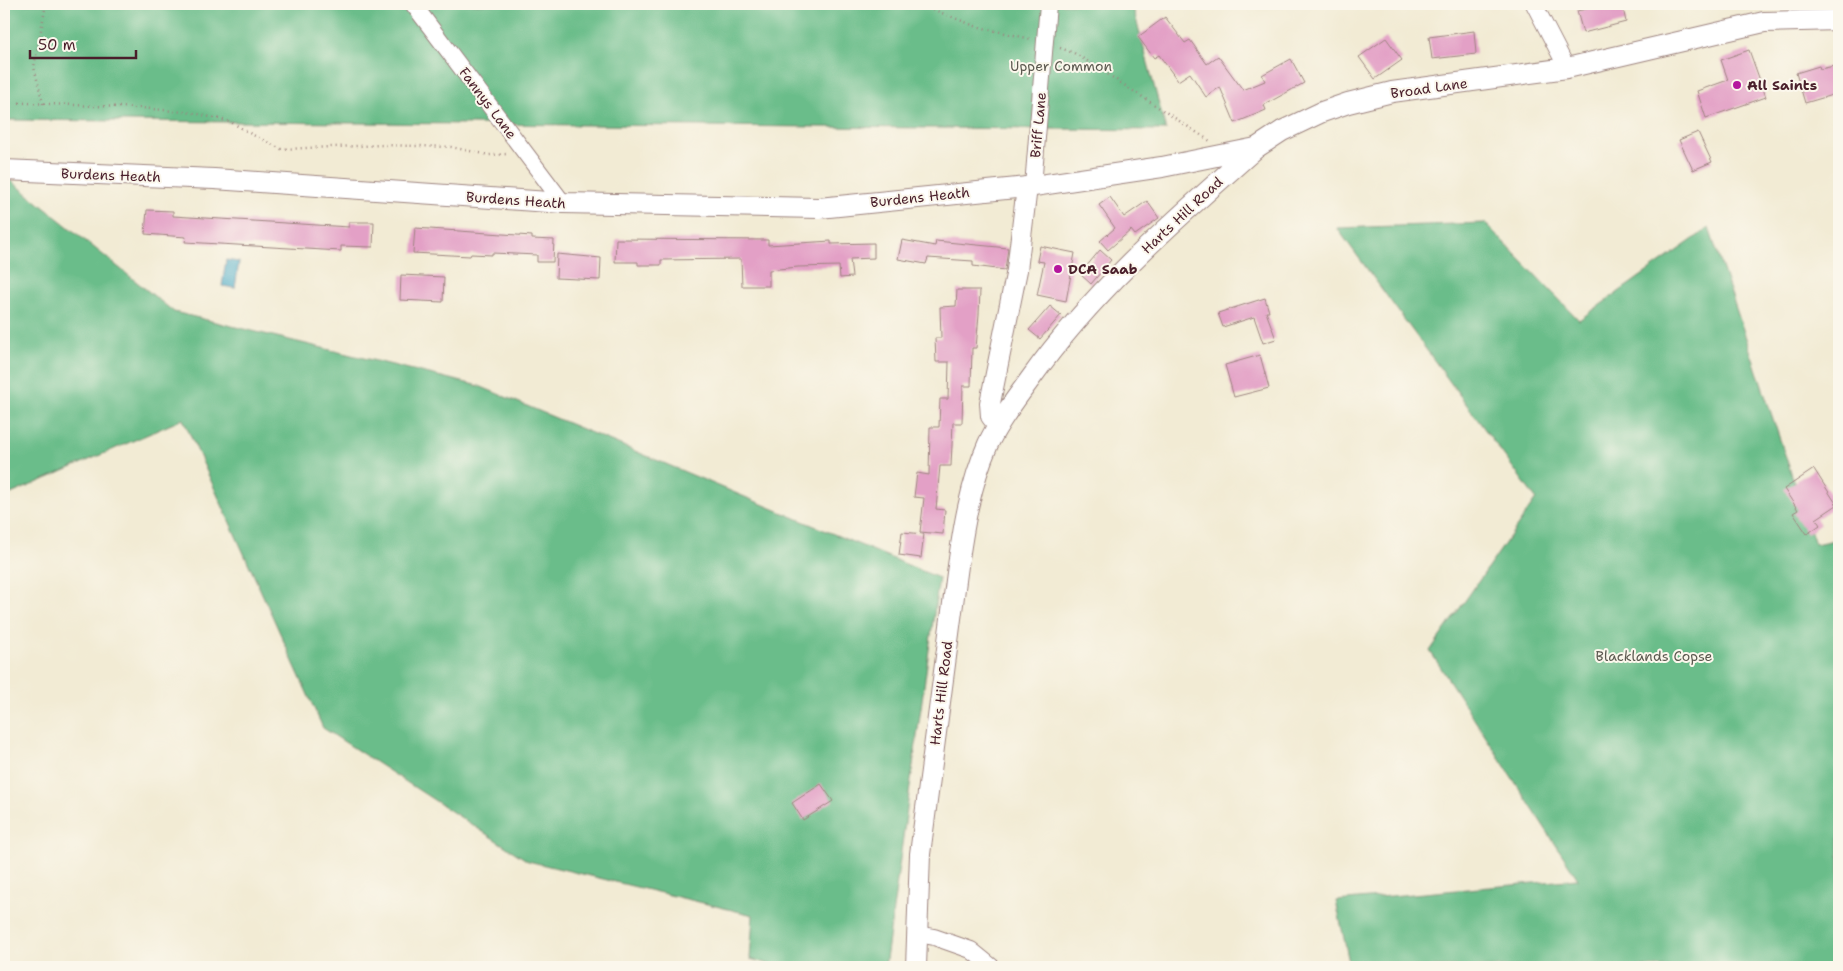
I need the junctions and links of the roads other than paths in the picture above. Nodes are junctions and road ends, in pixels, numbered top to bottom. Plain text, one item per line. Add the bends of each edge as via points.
1 (413, 4) edge
2 (1048, 4) edge
3 (1534, 4) edge
4 (1839, 20) edge
5 (1568, 68) junction
6 (1256, 148) junction
7 (4, 170) edge
8 (1030, 186) junction
9 (562, 203) junction
10 (998, 426) junction
11 (918, 934) junction
12 (916, 967) edge
13 (992, 967) edge

1 - 9 street, Fannys Lane
2 - 8 street, Briff Lane
3 - 5 street
4 - 5 street, Broad Lane via 1764,22
5 - 6 street, Broad Lane via 1392,92 1348,103 1298,122
6 - 8 street, Broad Lane via 1162,167
6 - 10 street, Harts Hill Road via 1109,283 1047,356
7 - 9 street, Burdens Heath via 214,179
8 - 9 street, Burdens Heath via 819,208
8 - 10 street via 990,403 991,416
10 - 11 street, Harts Hill Road via 977,472 963,529 920,854
11 - 12 street, Harts Hill Road
11 - 13 street via 971,950

